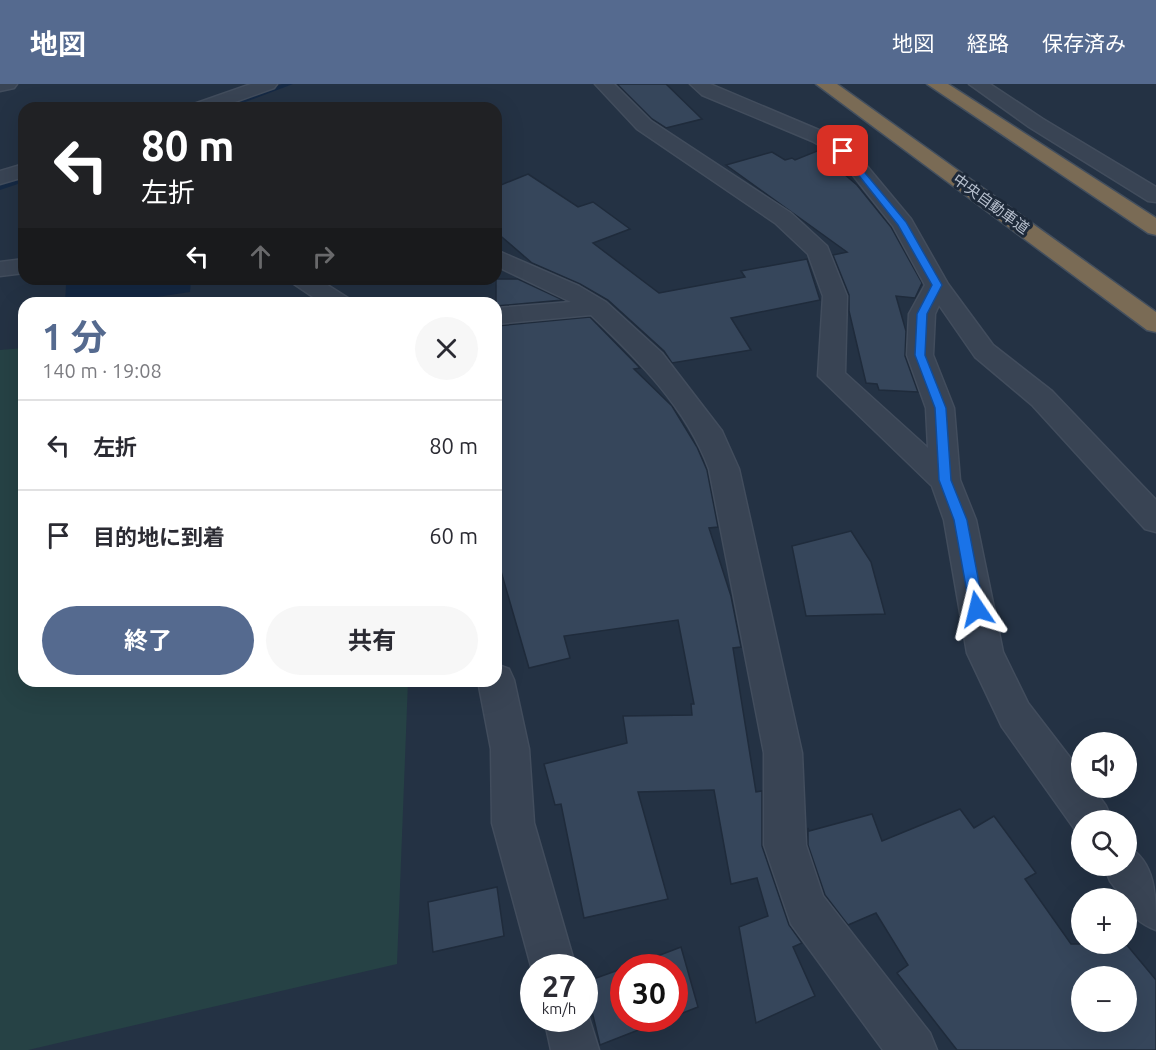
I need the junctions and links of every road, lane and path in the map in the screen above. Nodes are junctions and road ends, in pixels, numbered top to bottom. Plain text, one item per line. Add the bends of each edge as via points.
1 (8, 84) edge
2 (267, 84) edge
3 (604, 84) edge
4 (699, 84) edge
5 (825, 84) edge
6 (936, 84) edge
7 (978, 84) edge
8 (997, 84) edge
9 (0, 86) edge
10 (241, 88) edge
11 (213, 102) edge
12 (255, 102) edge
13 (1036, 123) junction
14 (18, 172) edge
15 (0, 178) edge
16 (1156, 196) edge
17 (1156, 228) edge
18 (502, 260) edge
19 (18, 267) edge
20 (0, 269) edge
21 (311, 285) edge
22 (937, 285) junction
23 (330, 297) edge
24 (597, 307) junction
25 (502, 315) edge
26 (1156, 324) edge
27 (945, 480) junction
28 (1156, 520) edge
29 (497, 687) edge
30 (1085, 810) edge
31 (1132, 876) edge
32 (1156, 908) edge
33 (549, 954) edge
34 (570, 1032) edge
35 (575, 1050) edge
36 (913, 1050) edge

1 - 9 street
2 - 10 street
3 - 27 street via 644,125 783,218 819,250 835,296 831,376
4 - 22 street via 843,151 903,224
5 - 26 highway, 中央自動車道
6 - 17 highway
7 - 13 street
8 - 13 street via 1029,106
10 - 11 street
10 - 12 street
13 - 16 street
14 - 15 street
18 - 24 street
19 - 20 street
21 - 23 street
22 - 27 street via 922,314 920,355 940,408
22 - 28 street via 984,351 1042,398
24 - 25 street
24 - 36 street via 653,358 712,438 724,470 783,753 785,845 806,909
27 - 30 street via 960,520 985,653 1015,715
29 - 33 street via 510,749 513,823
31 - 32 street
34 - 35 street

